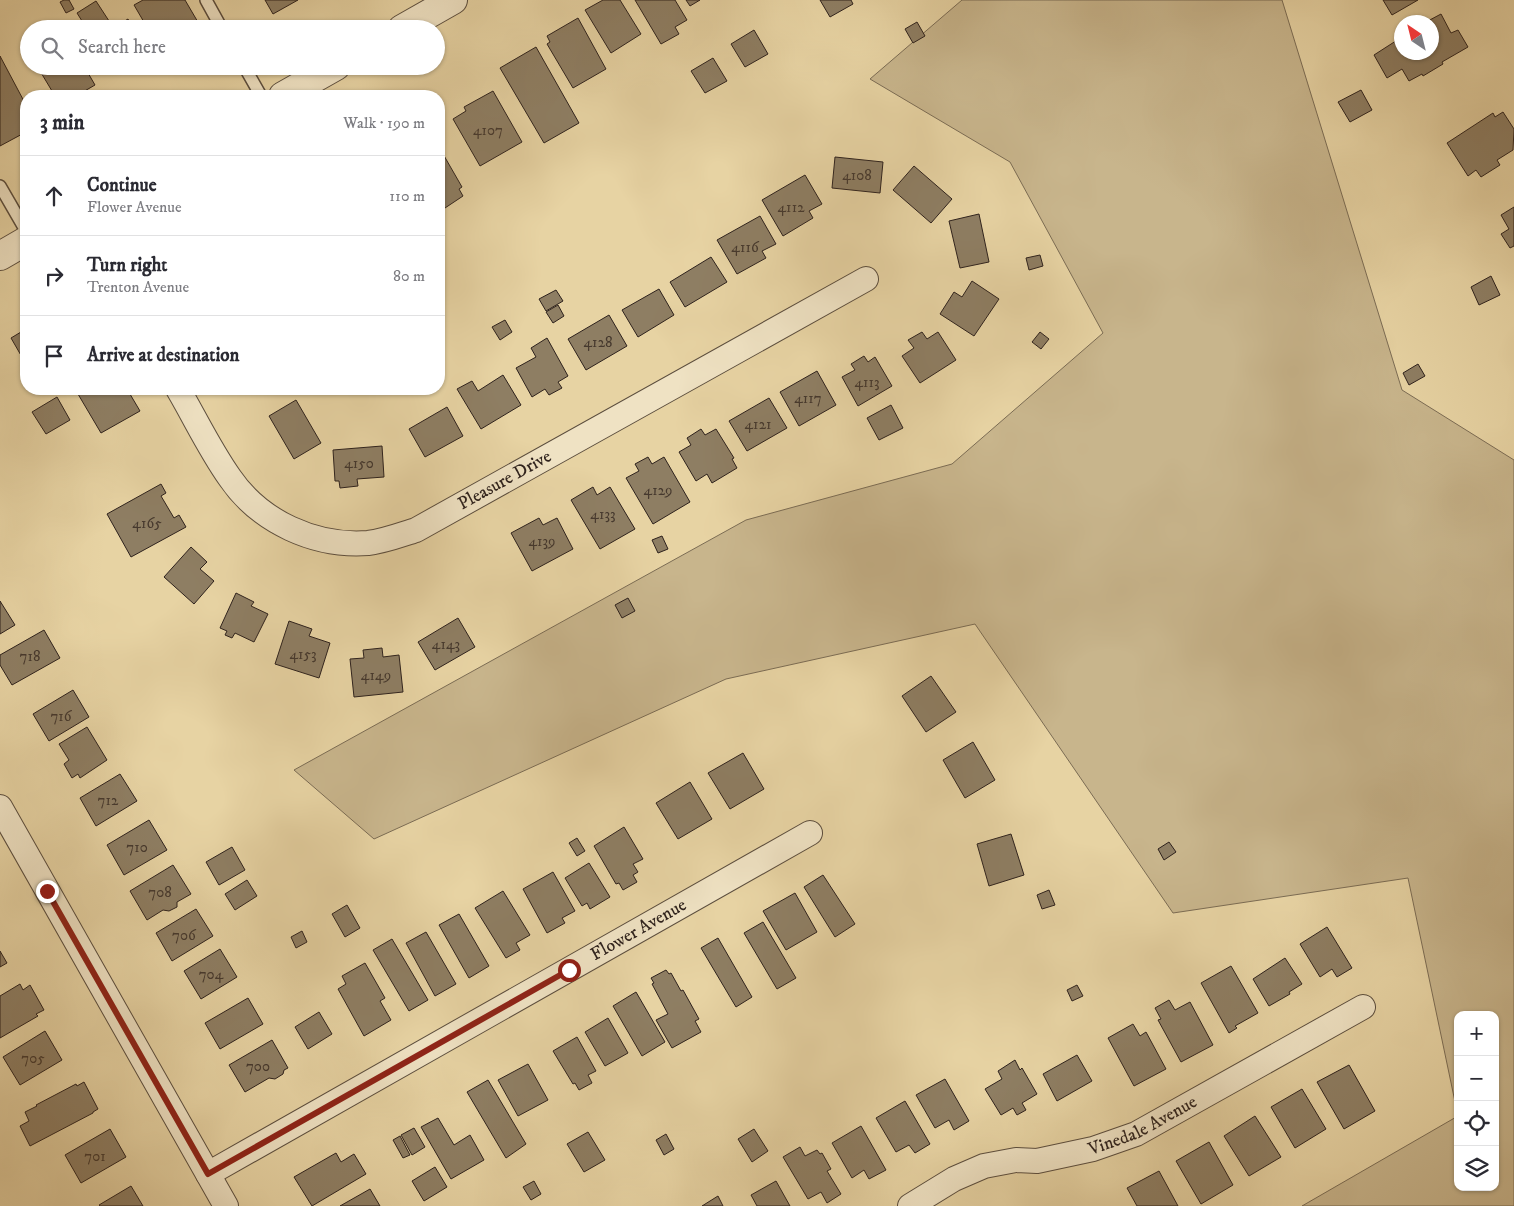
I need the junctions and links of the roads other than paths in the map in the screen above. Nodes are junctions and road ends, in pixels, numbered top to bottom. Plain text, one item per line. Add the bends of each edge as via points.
1 (206, 0) edge
2 (453, 0) edge
3 (217, 20) edge
4 (418, 20) edge
5 (249, 75) edge
6 (320, 75) edge
7 (258, 90) edge
8 (294, 90) edge
9 (0, 186) edge
10 (20, 221) edge
11 (20, 244) edge
12 (0, 256) edge
13 (866, 279) dead end
14 (182, 395) edge
15 (0, 807) edge
16 (810, 834) dead end
17 (1363, 1007) dead end
18 (208, 1174) junction
19 (226, 1206) edge
20 (910, 1206) edge

1 - 3 lane
2 - 4 street
5 - 7 lane
6 - 8 street
9 - 10 lane
11 - 12 street
13 - 14 street, Pleasure Drive via 416,530 369,543 319,540 296,532 264,514 230,478
15 - 18 street
16 - 18 street, Flower Avenue
17 - 20 street, Vinedale Avenue via 1136,1134 1084,1152 984,1166 954,1179
18 - 19 street

